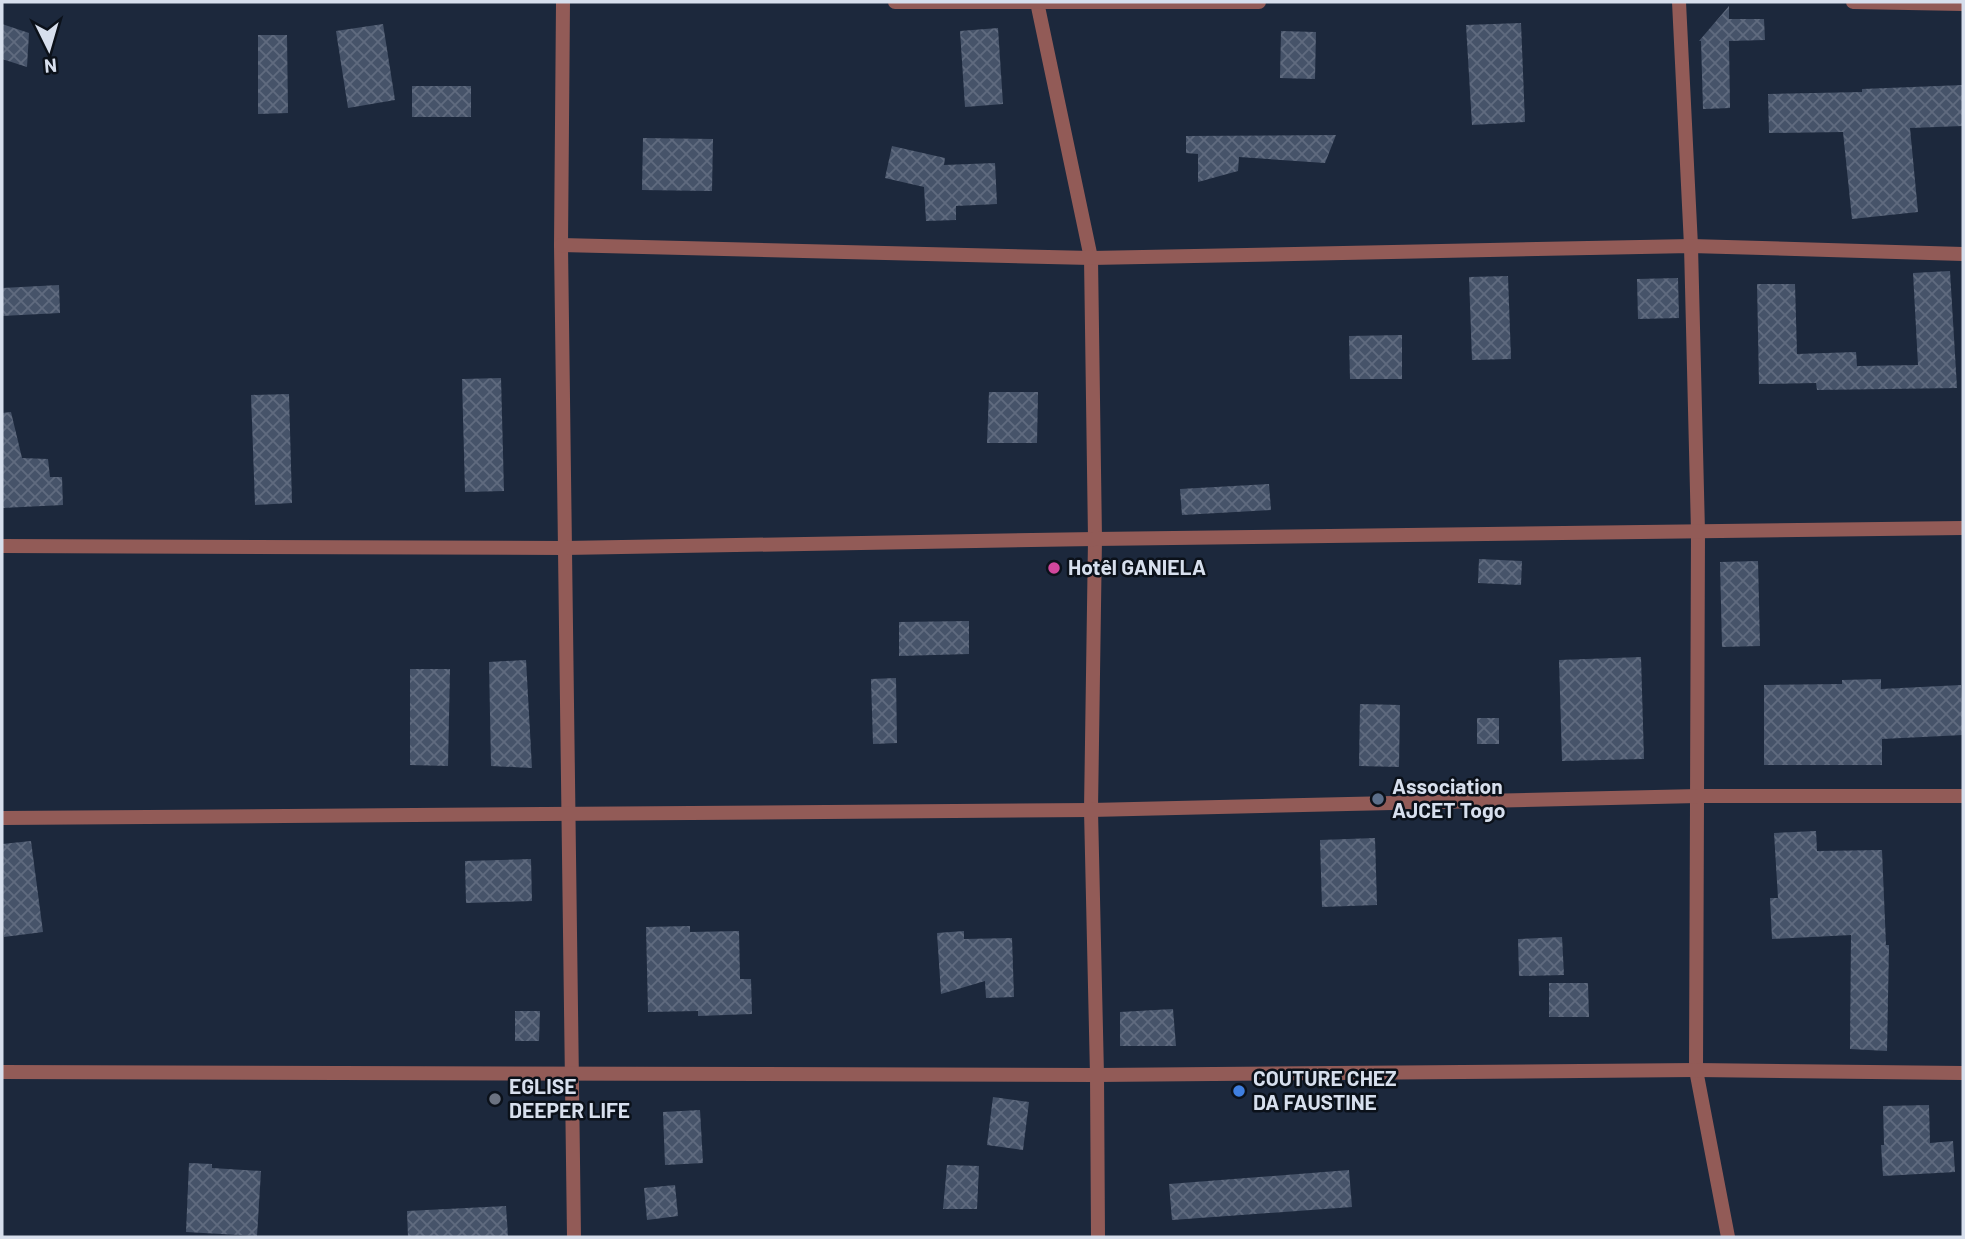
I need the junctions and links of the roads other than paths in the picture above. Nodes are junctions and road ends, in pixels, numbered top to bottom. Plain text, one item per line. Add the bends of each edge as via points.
1 (563, 2) edge
2 (895, 2) edge
3 (1259, 2) edge
4 (1679, 2) edge
5 (1853, 2) edge
6 (1037, 3) edge
7 (1963, 4) edge
8 (561, 245) junction
9 (1691, 246) junction
10 (1963, 254) edge
11 (1091, 258) junction
12 (1963, 528) edge
13 (1698, 532) junction
14 (1095, 539) junction
15 (2, 546) edge
16 (565, 548) junction
17 (1698, 796) junction
18 (1963, 796) edge
19 (1091, 810) junction
20 (567, 814) junction
21 (2, 818) edge
22 (1696, 1070) junction
23 (2, 1072) edge
24 (574, 1073) junction
25 (1963, 1073) edge
26 (1097, 1075) junction
27 (574, 1237) edge
28 (1098, 1237) edge
29 (1728, 1237) edge

1 - 8 street
2 - 6 street
3 - 6 street
4 - 9 street
5 - 7 street
6 - 11 street
8 - 11 street
8 - 16 street
9 - 10 street
9 - 11 street
9 - 13 street
11 - 14 street
12 - 13 street
13 - 14 street
13 - 17 street
14 - 16 street
14 - 19 street
15 - 16 street
16 - 20 street
17 - 18 street
17 - 19 street
17 - 22 street
19 - 20 street
19 - 26 street
20 - 21 street
20 - 24 street
22 - 25 street
22 - 26 street
22 - 29 street
23 - 24 street
24 - 26 street
24 - 27 street
26 - 28 street

